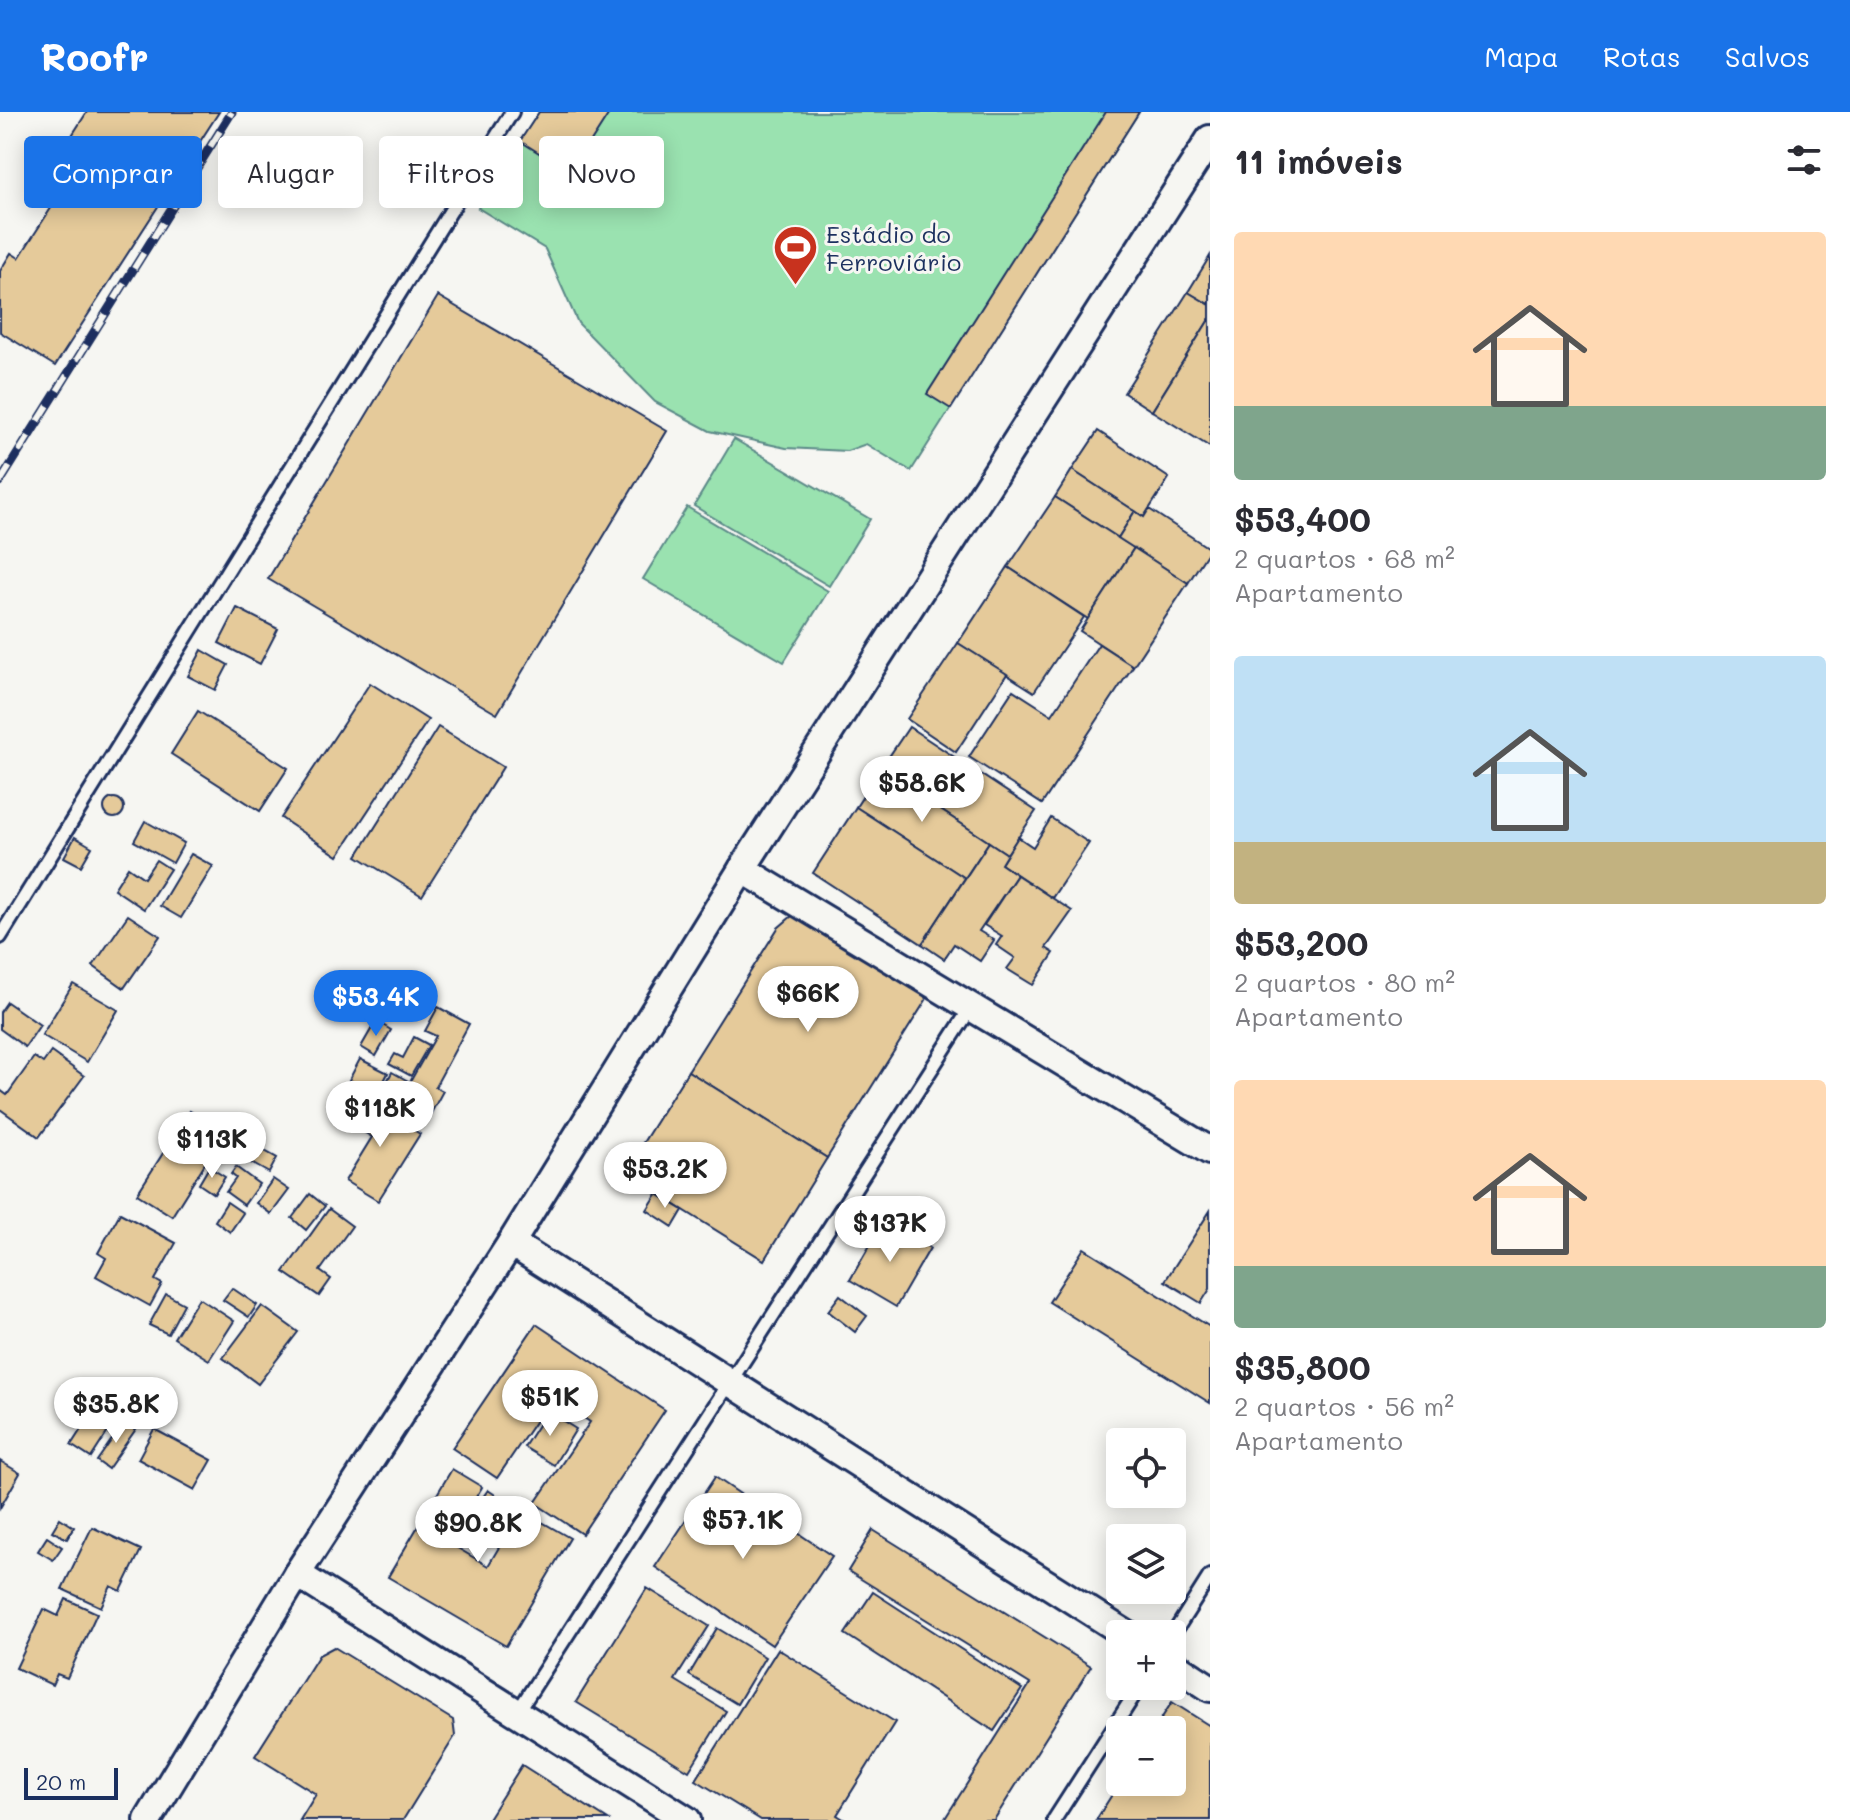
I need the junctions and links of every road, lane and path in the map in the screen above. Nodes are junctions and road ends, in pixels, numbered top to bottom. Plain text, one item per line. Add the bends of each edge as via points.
1 (512, 112) edge
2 (1210, 139) edge
3 (742, 869) junction
4 (0, 937) edge
5 (970, 1009) junction
6 (1210, 1151) edge
7 (511, 1243) junction
8 (731, 1383) junction
9 (297, 1574) junction
10 (1210, 1576) edge
11 (1182, 1620) edge
12 (1106, 1621) edge
13 (1186, 1672) edge
14 (1210, 1688) edge
15 (1131, 1700) edge
16 (517, 1713) junction
17 (148, 1820) edge
18 (687, 1820) edge
19 (1054, 1820) edge

1 - 4 lane
2 - 3 street
3 - 5 street
3 - 7 street
5 - 6 street
5 - 8 lane
7 - 8 street
7 - 9 street
8 - 12 street
8 - 16 lane
9 - 16 street
9 - 17 street
10 - 11 lane
13 - 14 street
15 - 19 lane
16 - 18 street

